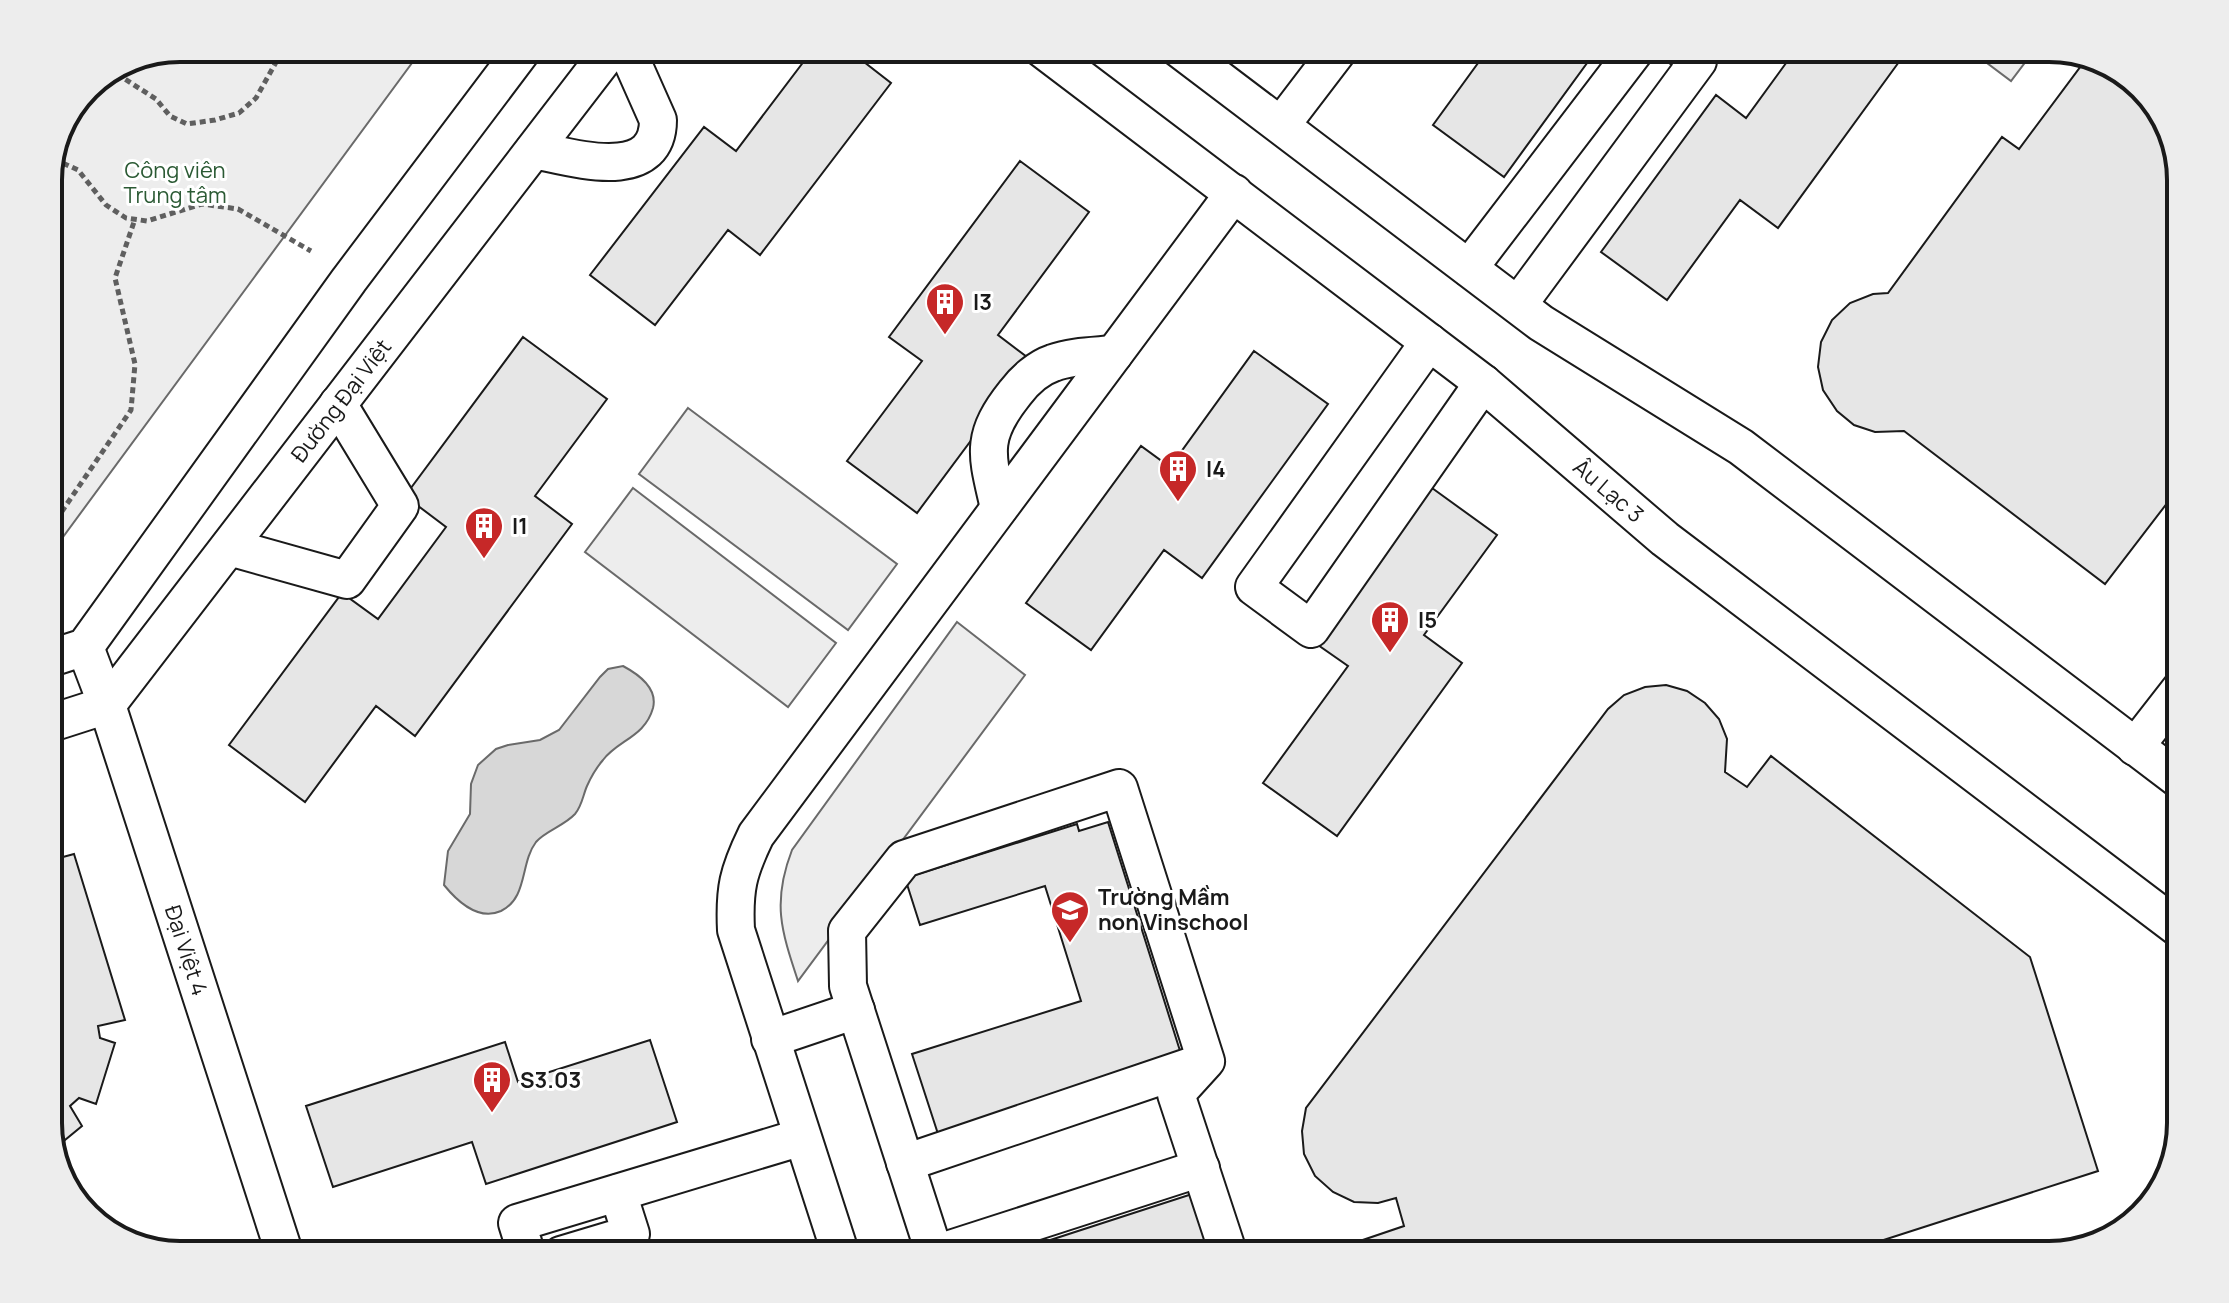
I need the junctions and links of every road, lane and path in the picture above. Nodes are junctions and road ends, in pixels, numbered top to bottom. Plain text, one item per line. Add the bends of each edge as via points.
1 (276, 62) edge
2 (513, 62) edge
3 (601, 62) edge
4 (633, 62) edge
5 (1060, 62) edge
6 (1197, 62) edge
7 (1329, 62) edge
8 (1626, 62) edge
9 (1697, 62) edge
10 (122, 77) edge
11 (1282, 124) junction
12 (534, 150) junction
13 (64, 163) edge
14 (1234, 193) junction
15 (135, 219) junction
16 (311, 251) dead end
17 (1469, 268) junction
18 (1518, 305) junction
19 (1429, 342) junction
20 (1114, 354) junction
21 (1483, 383) junction
22 (338, 404) junction
23 (999, 508) junction
24 (62, 512) edge
25 (229, 547) junction
26 (85, 647) junction
27 (62, 654) edge
28 (107, 705) junction
29 (2167, 706) edge
30 (62, 719) edge
31 (2135, 747) junction
32 (2167, 771) edge
33 (2167, 919) edge
34 (856, 1010) junction
35 (770, 1039) junction
36 (1206, 1061) junction
37 (802, 1137) junction
38 (905, 1163) junction
39 (1201, 1168) junction
40 (618, 1193) junction
41 (280, 1241) edge
42 (523, 1241) edge
43 (608, 1241) edge
44 (836, 1241) edge
45 (930, 1241) edge
46 (978, 1241) edge
47 (1224, 1241) edge

1 - 10 path via 256,98 239,113 187,124
2 - 26 street
3 - 12 street, Đường Đại Việt
4 - 12 street via 658,120 658,132 646,150 615,163
5 - 14 street, Âu Lạc 3
6 - 11 street
7 - 11 street
8 - 17 street
9 - 18 street
11 - 17 street
12 - 22 street, Đường Đại Việt
13 - 15 path via 78,170 106,205
14 - 19 street, Âu Lạc 3
14 - 20 street
15 - 16 path via 147,221 202,204 238,209
15 - 24 path via 115,278 135,364 131,410
17 - 18 street
18 - 31 street via 1741,447
19 - 21 street, Âu Lạc 3
19 - 21 street via 1254,587 1311,629
20 - 23 street
20 - 23 street via 1050,364 1002,408 989,446
21 - 33 street, Âu Lạc 3 via 1665,539
22 - 25 street, Đường Đại Việt
22 - 25 street via 400,506 347,580
23 - 35 street via 756,835 743,863 734,894 736,930
25 - 28 street, Đường Đại Việt
26 - 27 street
26 - 28 street, Đại Việt 4
28 - 30 street
28 - 41 street, Đại Việt 4
29 - 31 street
31 - 32 street
34 - 35 street
34 - 36 street via 848,986 847,931 904,859 1119,788
34 - 38 street
35 - 37 street
36 - 38 street
36 - 39 street via 1176,1094
37 - 40 street
37 - 44 street
38 - 45 street
39 - 46 street
39 - 47 street
40 - 42 street via 517,1223
40 - 43 street via 631,1234

